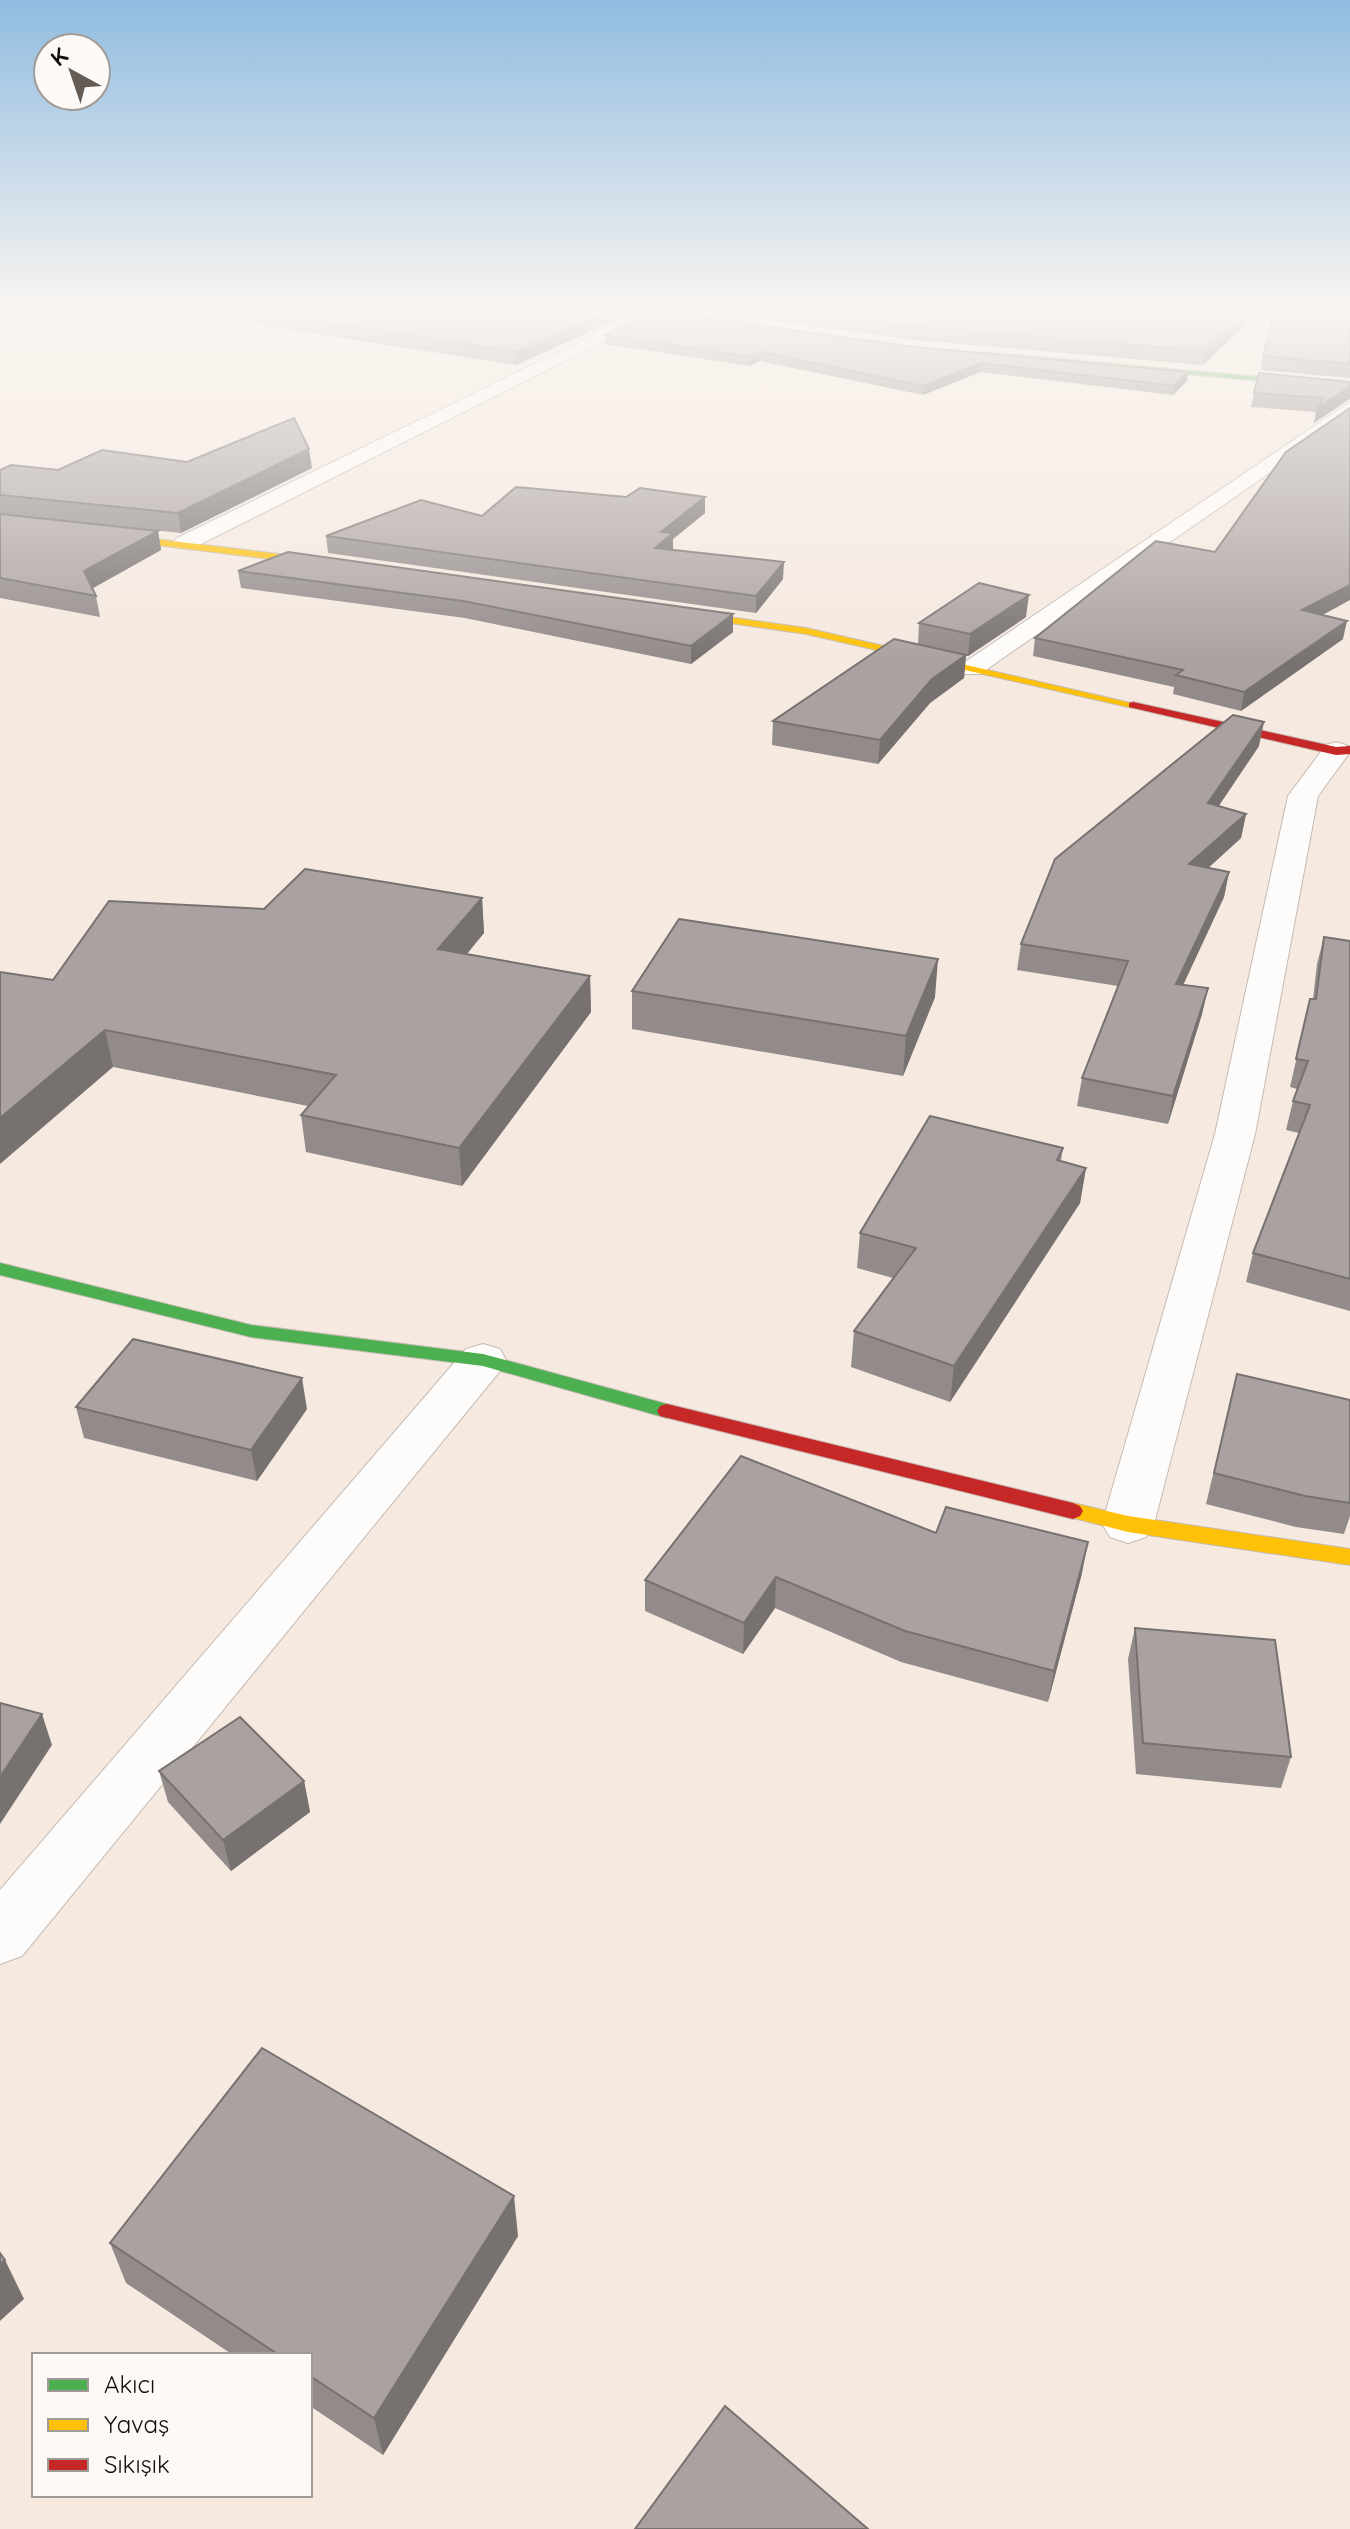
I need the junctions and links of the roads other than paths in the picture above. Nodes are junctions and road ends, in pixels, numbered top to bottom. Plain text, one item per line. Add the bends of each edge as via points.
1 (421, 427) edge
2 (1322, 427) edge
3 (0, 523) edge
4 (185, 543) junction
5 (355, 567) edge
6 (650, 609) edge
7 (970, 668) junction
8 (1343, 750) edge
9 (0, 1269) edge
10 (483, 1360) junction
11 (1128, 1524) junction
12 (1350, 1557) edge
13 (0, 1936) edge

1 - 4 street
2 - 7 street
3 - 4 street
4 - 5 street
6 - 7 street via 806,631
7 - 8 street
8 - 11 street via 1303,796 1235,1134
9 - 10 street via 251,1331
10 - 11 street via 650,1407
10 - 13 street
11 - 12 street

